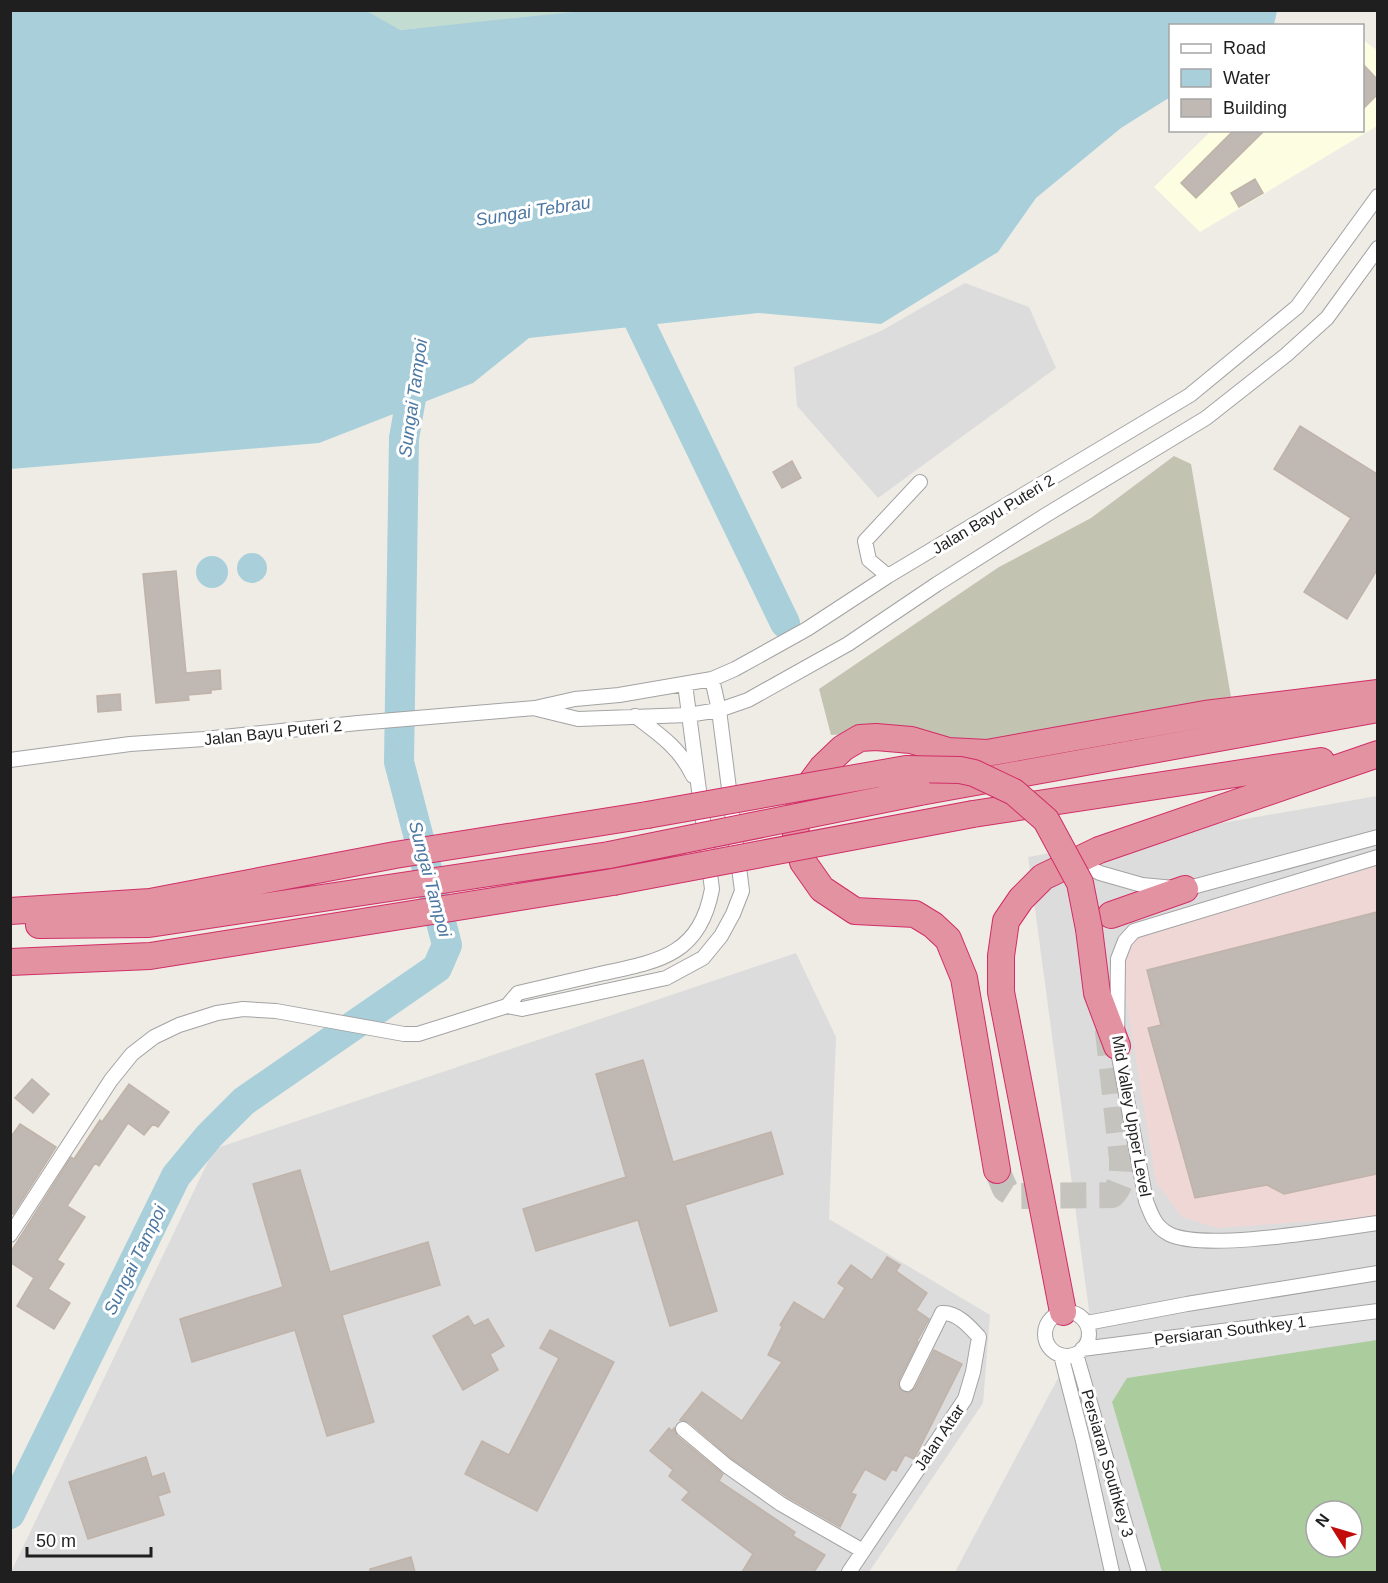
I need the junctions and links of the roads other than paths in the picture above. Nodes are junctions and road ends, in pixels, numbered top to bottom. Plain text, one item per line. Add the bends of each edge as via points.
1 (1377, 196) edge
2 (1377, 248) edge
3 (920, 483) dead end
4 (888, 576) junction
5 (712, 679) junction
6 (685, 684) junction
7 (1377, 693) edge
8 (535, 708) junction
9 (1377, 709) edge
10 (718, 710) junction
11 (688, 715) junction
12 (635, 716) junction
13 (1377, 753) edge
14 (10, 760) edge
15 (700, 791) junction
16 (1377, 837) edge
17 (1377, 847) edge
18 (1319, 852) junction
19 (1377, 857) edge
20 (1076, 861) junction
21 (1185, 889) junction
22 (10, 911) edge
23 (149, 913) junction
24 (1111, 915) dead end
25 (10, 925) edge
26 (10, 962) edge
27 (507, 1006) junction
28 (1117, 1046) junction
29 (997, 1170) tunnel mouth
30 (1377, 1223) edge
31 (10, 1235) edge
32 (1377, 1273) edge
33 (1062, 1304) junction
34 (1377, 1311) edge
35 (1104, 1319) junction
36 (1087, 1323) junction
37 (1100, 1347) junction
38 (1079, 1352) junction
39 (1061, 1355) junction
40 (1082, 1371) junction
41 (907, 1384) dead end
42 (683, 1430) dead end
43 (863, 1551) junction
44 (849, 1572) edge
45 (1112, 1572) edge
46 (1139, 1572) edge

1 - 4 street, Jalan Bayu Puteri 2 via 1297,307 1191,395
2 - 10 street, Jalan Bayu Puteri 2 via 1327,318 1206,418 1036,521 848,644 748,700
3 - 4 street via 865,541 869,560
4 - 5 street, Jalan Bayu Puteri 2 via 807,628
5 - 6 street, Jalan Bayu Puteri 2
5 - 10 street
6 - 8 street, Jalan Bayu Puteri 2
6 - 11 street
7 - 29 highway via 1205,714 987,753 948,751 911,740 860,738 822,768 801,795 795,829 803,862 822,889 855,911 915,914 948,939 964,978
8 - 12 street, Jalan Bayu Puteri 2 via 578,719
8 - 14 street, Jalan Bayu Puteri 2 via 130,744
9 - 23 highway, bridge via 920,792 609,855
10 - 11 street, Jalan Bayu Puteri 2
10 - 27 street via 742,891 720,936 703,958 666,978 522,1009
11 - 12 street, Jalan Bayu Puteri 2
11 - 15 street
12 - 15 street via 674,747 687,763
13 - 20 highway
13 - 26 highway, bridge via 973,814 613,882 150,956
15 - 27 street via 712,890 708,910 697,931 677,951 652,963 518,993
16 - 18 street
17 - 18 street
18 - 21 street
19 - 28 street, Mid Valley Upper Level via 1134,932 1125,941 1118,959
20 - 21 street via 1100,873 1142,885
20 - 33 highway via 1043,877 1021,898 1006,921 1001,956 1001,992
21 - 24 highway
22 - 23 highway
23 - 25 highway
23 - 28 highway, bridge via 395,855 906,769 960,770 1014,792 1046,820 1080,883 1097,993
27 - 31 street via 418,1034 276,1011 217,1013 188,1022 132,1054
28 - 30 street, Mid Valley Upper Level via 1146,1201 1153,1220 1168,1233 1187,1240 1221,1240
32 - 35 street, Persiaran Southkey 1
33 - 35 street
33 - 36 street
33 - 39 street via 1045,1332 1049,1346
34 - 37 street, Persiaran Southkey 1
35 - 36 street, Persiaran Southkey 1
36 - 38 street via 1089,1337
37 - 38 street, Persiaran Southkey 1
37 - 40 street via 1088,1357
38 - 39 street
38 - 40 street, Persiaran Southkey 3
39 - 45 street, Persiaran Southkey 3
40 - 46 street, Persiaran Southkey 3
41 - 43 street, Jalan Attar via 942,1313 967,1324 979,1337 965,1399
42 - 43 street via 781,1504
43 - 44 street, Jalan Attar

